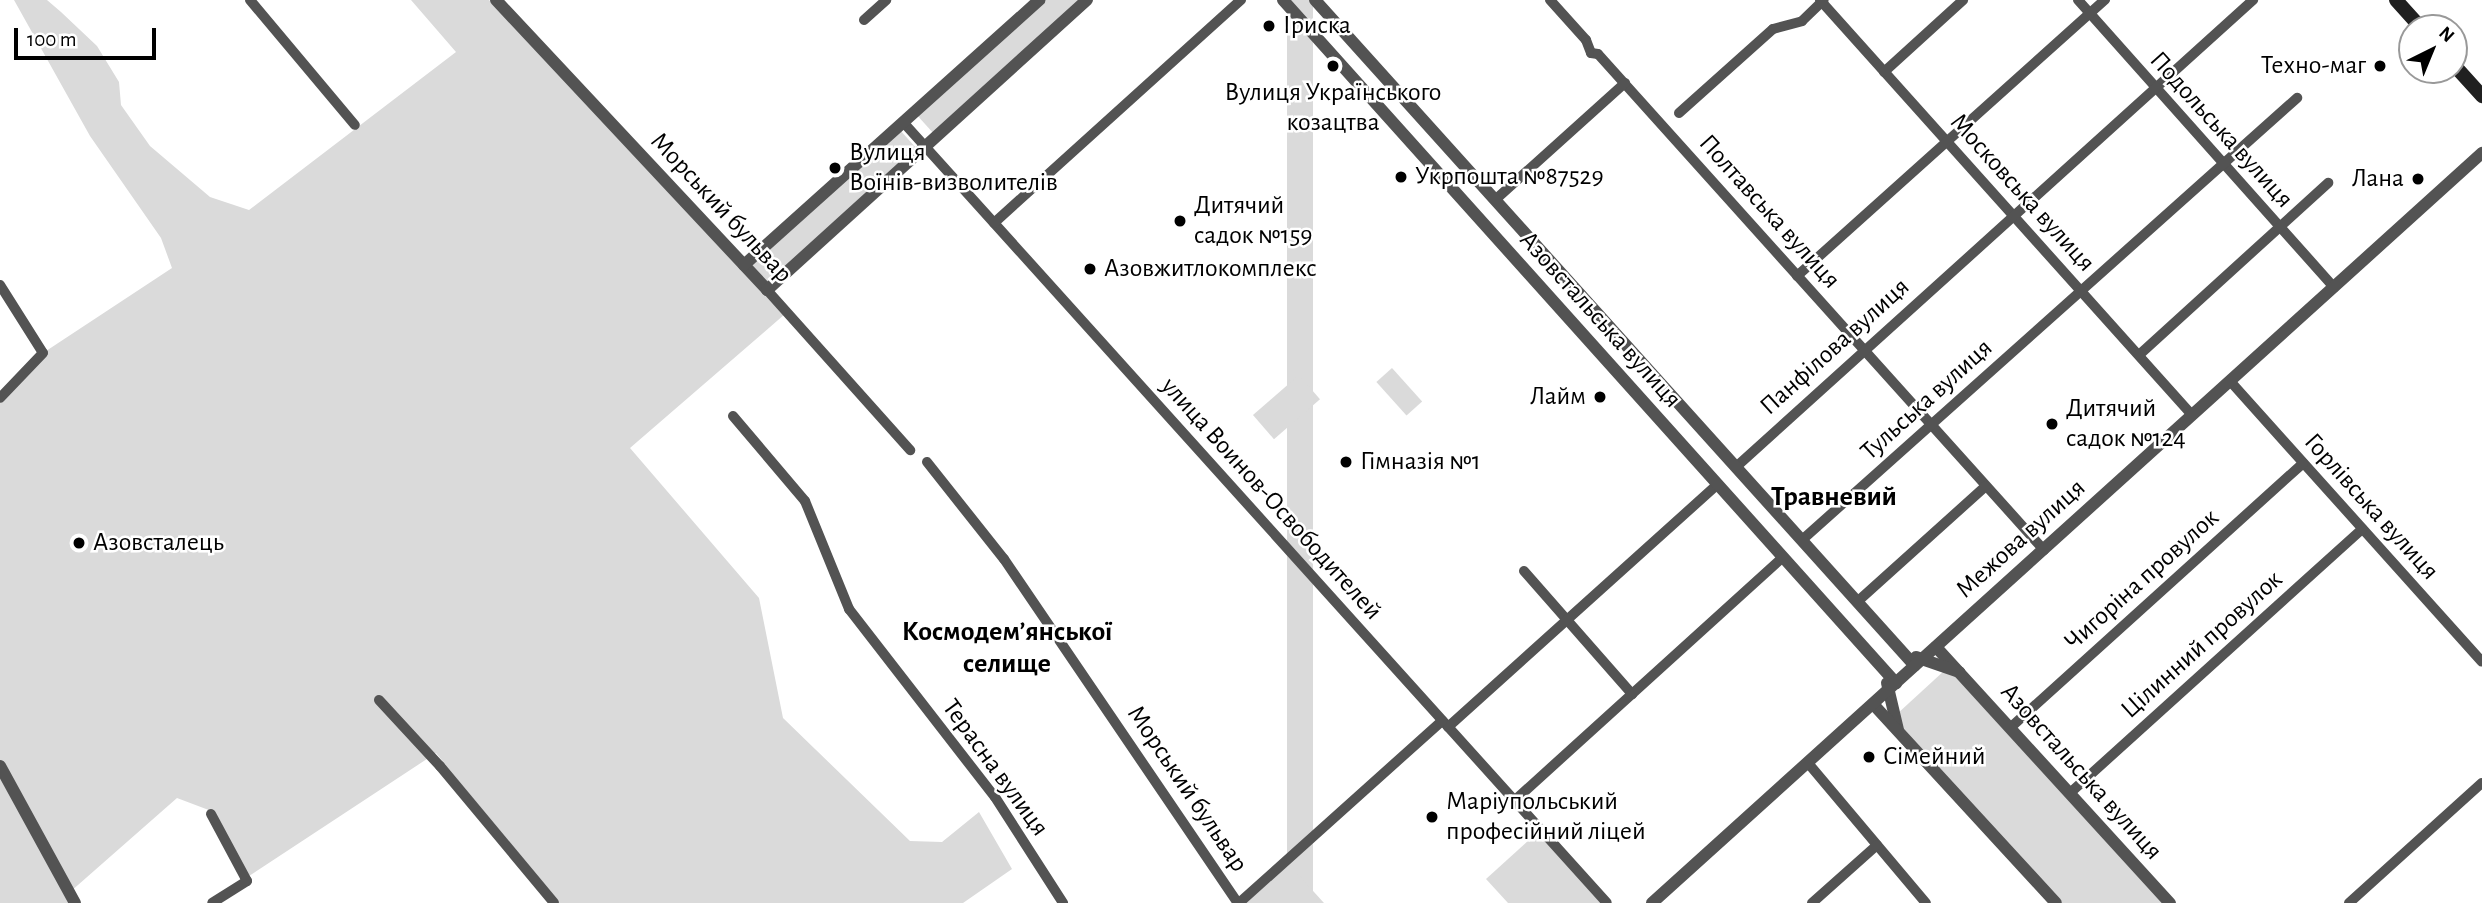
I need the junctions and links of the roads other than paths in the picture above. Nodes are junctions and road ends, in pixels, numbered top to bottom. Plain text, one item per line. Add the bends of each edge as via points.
1 (250, 0) edge
2 (496, 0) edge
3 (886, 0) edge
4 (1039, 0) edge
5 (1087, 0) edge
6 (1241, 0) edge
7 (1283, 0) edge
8 (1315, 0) edge
9 (1549, 0) edge
10 (1963, 0) edge
11 (2078, 0) edge
12 (2105, 0) edge
13 (2253, 0) edge
14 (2396, 0) edge
15 (1822, 1) edge
16 (2090, 13) junction
17 (2408, 14) edge
18 (864, 20) dead end
19 (1884, 72) junction
20 (2468, 80) edge
21 (1625, 83) junction
22 (2156, 88) junction
23 (2482, 96) edge
24 (2297, 98) dead end
25 (1679, 113) dead end
26 (903, 122) junction
27 (355, 125) dead end
28 (1947, 142) junction
29 (925, 146) junction
30 (2482, 153) edge
31 (2223, 163) junction
32 (2328, 183) dead end
33 (1495, 200) junction
34 (1477, 216) junction
35 (2014, 216) junction
36 (994, 223) junction
37 (2280, 227) junction
38 (744, 265) junction
39 (1797, 276) junction
40 (0, 285) edge
41 (2334, 287) junction
42 (766, 290) junction
43 (2081, 291) junction
44 (1865, 351) junction
45 (2139, 355) junction
46 (1653, 375) junction
47 (2230, 381) junction
48 (1634, 392) junction
49 (0, 398) edge
50 (2192, 415) junction
51 (733, 416) dead end
52 (1931, 425) junction
53 (910, 450) dead end
54 (927, 462) dead end
55 (2303, 463) junction
56 (1736, 467) junction
57 (1717, 485) junction
58 (1986, 486) junction
59 (2362, 529) junction
60 (1802, 540) junction
61 (2044, 550) junction
62 (1782, 558) junction
63 (1524, 571) dead end
64 (1857, 602) junction
65 (1567, 620) junction
66 (1936, 647) junction
67 (2482, 662) edge
68 (1918, 663) junction
69 (1959, 672) junction
70 (1892, 686) junction
71 (1632, 694) junction
72 (379, 700) dead end
73 (1873, 704) junction
74 (1445, 724) junction
75 (2010, 728) junction
76 (1898, 730) junction
77 (1808, 763) junction
78 (0, 766) edge
79 (2482, 783) edge
80 (2070, 793) junction
81 (1514, 801) junction
82 (211, 814) dead end
83 (1877, 845) junction
84 (75, 903) edge
85 (213, 903) edge
86 (554, 903) edge
87 (1063, 903) edge
88 (1238, 903) edge
89 (1607, 903) edge
90 (1652, 903) edge
91 (1812, 903) edge
92 (1926, 903) edge
93 (2056, 903) edge
94 (2170, 903) edge
95 (2349, 903) edge

1 - 27 street
2 - 38 street, Морський бульвар
3 - 18 street
4 - 26 street
5 - 29 street
6 - 36 street
7 - 34 street, Азовстальська вулиця
8 - 33 street, Азовстальська вулиця
9 - 21 street, Полтавська вулиця via 1586,40 1591,53 1598,54
10 - 19 street
11 - 16 street, Подольська вулиця
12 - 16 street
13 - 22 street, Панфілова вулиця
14 - 17 main road
15 - 19 street, Московська вулиця
15 - 25 street via 1802,21 1773,29
16 - 22 street, Подольська вулиця
16 - 28 street
19 - 28 street, Московська вулиця
20 - 23 main road
21 - 33 street
21 - 39 street, Полтавська вулиця
22 - 31 street, Подольська вулиця
22 - 35 street, Панфілова вулиця
24 - 31 street, Тульська вулиця
26 - 29 street, улица Воинов-Освободителей
26 - 38 street
28 - 35 street, Московська вулиця
28 - 39 street
29 - 36 street, улица Воинов-Освободителей
29 - 42 street
30 - 41 street, Межова вулиця
31 - 37 street, Подольська вулиця
31 - 43 street, Тульська вулиця
32 - 37 street
33 - 34 street
33 - 46 street, Азовстальська вулиця
34 - 48 street, Азовстальська вулиця
35 - 43 street, Московська вулиця
35 - 44 street, Панфілова вулиця
36 - 74 street, улица Воинов-Освободителей
37 - 41 street, Подольська вулиця
37 - 45 street
38 - 42 street, Морський бульвар
39 - 44 street, Полтавська вулиця
40 - 49 street via 43,353
41 - 47 street, Межова вулиця
42 - 53 street, Морський бульвар
43 - 45 street, Московська вулиця
43 - 52 street, Тульська вулиця
44 - 52 street, Полтавська вулиця
44 - 56 street, Панфілова вулиця
45 - 50 street, Московська вулиця
46 - 48 street
46 - 56 street, Азовстальська вулиця
47 - 50 street, Межова вулиця
47 - 55 street, Горлівська вулиця
48 - 57 street, Азовстальська вулиця
50 - 61 street, Межова вулиця
51 - 87 street, Терасна вулиця via 804,501 849,608 995,797
52 - 58 street, Полтавська вулиця
52 - 60 street, Тульська вулиця
54 - 88 street, Морський бульвар via 1004,559
55 - 59 street, Горлівська вулиця
55 - 75 street, Чигоріна провулок
56 - 57 street, Панфілова вулиця
56 - 60 street, Азовстальська вулиця
57 - 62 street, Азовстальська вулиця
57 - 65 street, Панфілова вулиця
58 - 61 street, Полтавська вулиця
58 - 64 street
59 - 67 street, Горлівська вулиця
59 - 80 street, Цілинний провулок
60 - 64 street, Азовстальська вулиця
61 - 66 street, Межова вулиця
62 - 70 street, Азовстальська вулиця via 1883,670
62 - 71 street
63 - 65 street
64 - 68 street, Азовстальська вулиця
65 - 71 street
65 - 74 street, Панфілова вулиця
66 - 68 street, Межова вулиця
66 - 69 street, Азовстальська вулиця
68 - 69 street, Азовстальська вулиця
68 - 70 street, Межова вулиця
69 - 75 street, Азовстальська вулиця
70 - 73 street, Межова вулиця
70 - 76 street
71 - 81 street
72 - 86 street
73 - 76 street
73 - 77 street, Межова вулиця
74 - 81 street, улица Воинов-Освободителей
74 - 88 street
75 - 80 street, Азовстальська вулиця
76 - 93 street
77 - 83 street
77 - 90 street, Межова вулиця
78 - 84 street
79 - 95 street
80 - 94 street, Азовстальська вулиця
81 - 89 street, улица Воинов-Освободителей
82 - 85 street via 247,881
83 - 91 street
83 - 92 street

